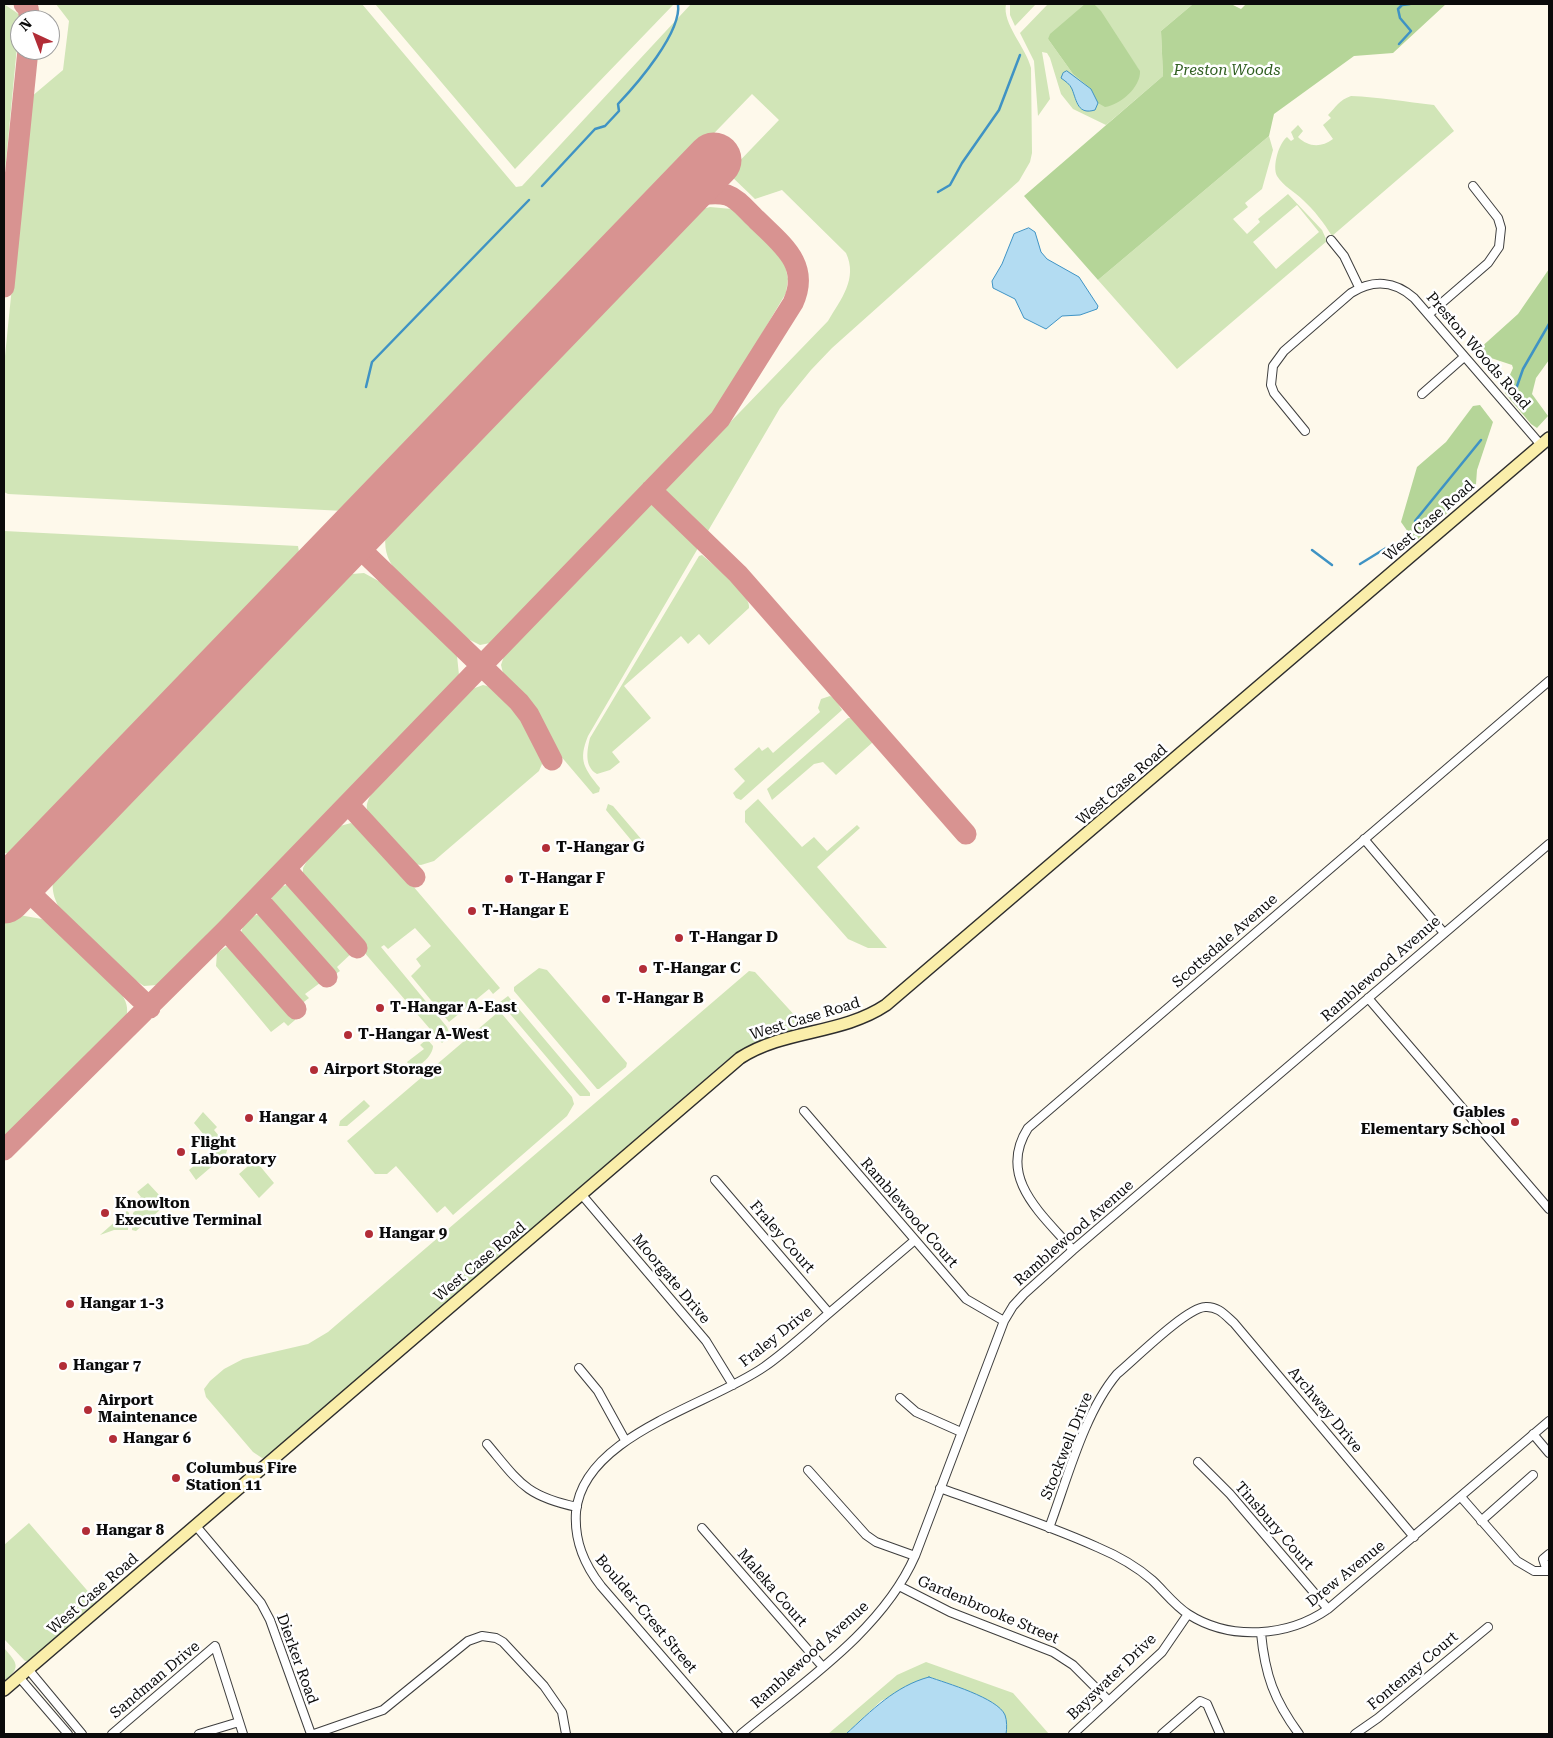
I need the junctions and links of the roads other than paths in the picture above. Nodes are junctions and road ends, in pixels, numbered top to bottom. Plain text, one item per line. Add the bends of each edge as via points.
1 (1473, 186) dead end
2 (1331, 240) dead end
3 (1359, 288) junction
4 (1429, 314) junction
5 (1464, 357) junction
6 (1422, 394) dead end
7 (1305, 431) dead end
8 (1545, 442) edge
9 (1549, 681) edge
10 (1364, 839) junction
11 (1549, 844) edge
12 (1444, 933) junction
13 (1368, 998) junction
14 (804, 1111) dead end
15 (714, 1180) dead end
16 (582, 1195) junction
17 (1549, 1209) edge
18 (915, 1240) junction
19 (1073, 1250) junction
20 (1210, 1307) joint
21 (830, 1313) junction
22 (1004, 1321) junction
23 (579, 1368) dead end
24 (732, 1385) junction
25 (900, 1398) dead end
26 (1549, 1421) edge
27 (961, 1432) junction
28 (1533, 1434) junction
29 (625, 1440) junction
30 (487, 1444) dead end
31 (613, 1449) joint
32 (1549, 1453) edge
33 (1198, 1462) dead end
34 (808, 1470) dead end
35 (1534, 1475) dead end
36 (940, 1488) junction
37 (1461, 1497) junction
38 (577, 1507) junction
39 (1481, 1520) junction
40 (196, 1526) junction
41 (702, 1528) dead end
42 (1050, 1528) junction
43 (1414, 1537) junction
44 (1549, 1554) edge
45 (914, 1556) junction
46 (1548, 1571) edge
47 (899, 1586) junction
48 (1328, 1610) junction
49 (1188, 1614) junction
50 (1488, 1628) dead end
51 (1261, 1633) junction
52 (822, 1666) junction
53 (28, 1669) junction
54 (19, 1677) junction
55 (4, 1690) edge
56 (1108, 1701) junction
57 (239, 1722) junction
58 (68, 1734) edge
59 (82, 1734) edge
60 (112, 1734) edge
61 (199, 1734) edge
62 (243, 1734) edge
63 (312, 1734) edge
64 (566, 1734) edge
65 (729, 1734) edge
66 (741, 1734) edge
67 (1074, 1734) edge
68 (1162, 1734) edge
69 (1220, 1734) edge
70 (1298, 1734) edge
71 (1355, 1734) edge

1 - 4 street via 1498,218 1501,228 1499,247 1488,263
2 - 3 street via 1344,256
3 - 4 street, Preston Woods Road via 1378,283 1398,287
3 - 7 street via 1284,350 1273,366 1274,393
4 - 5 street, Preston Woods Road
5 - 6 street
5 - 8 street, Preston Woods Road
8 - 16 main road, West Case Road via 905,990 876,1012 856,1022 776,1041 744,1055
9 - 10 street, Scottsdale Avenue
10 - 12 street
10 - 19 street, Scottsdale Avenue via 1028,1128 1018,1151 1018,1176 1031,1200
11 - 12 street, Ramblewood Avenue
12 - 13 street, Ramblewood Avenue
13 - 17 street
13 - 19 street, Ramblewood Avenue
14 - 18 street, Ramblewood Court
15 - 21 street, Fraley Court
16 - 24 street, Moorgate Drive via 706,1340
16 - 40 main road, West Case Road
18 - 21 street, Fraley Drive
18 - 22 street, Ramblewood Court via 966,1299
19 - 22 street, Ramblewood Avenue via 1024,1294
20 - 42 street, Stockwell Drive via 1187,1314 1107,1386 1090,1421
20 - 43 street, Archway Drive via 1221,1311 1234,1323
21 - 24 street, Fraley Drive via 784,1352
22 - 27 street, Ramblewood Avenue
23 - 29 street via 598,1392
24 - 29 street, Fraley Drive
25 - 27 street via 916,1412
26 - 28 street, Drew Avenue
27 - 36 street, Ramblewood Avenue
28 - 32 street
28 - 37 street, Drew Avenue
29 - 31 street, Fraley Drive
30 - 38 street via 515,1478 534,1494
31 - 38 street, Boulder-Crest Street via 591,1473
33 - 48 street, Tinsbury Court via 1230,1494
34 - 45 street via 866,1535
35 - 39 street
36 - 42 street, Drew Avenue
36 - 45 street, Ramblewood Avenue
37 - 39 street
37 - 43 street, Drew Avenue
38 - 65 street, Boulder-Crest Street via 575,1521 580,1548 593,1575
39 - 46 street via 1517,1561 1534,1571
40 - 53 main road, West Case Road
40 - 63 street, Dierker Road via 261,1603 278,1638
41 - 52 street, Maleka Court
42 - 49 street, Drew Avenue via 1096,1546 1134,1566
43 - 48 street, Drew Avenue
44 - 46 street via 1542,1559
45 - 47 street, Ramblewood Avenue
47 - 52 street, Ramblewood Avenue via 868,1626
47 - 56 street, Gardenbrooke Street via 950,1612 1053,1652 1073,1665
48 - 51 street, Drew Avenue via 1305,1622
49 - 51 street, Drew Avenue via 1226,1629
49 - 56 street, Bayswater Drive via 1162,1652
50 - 71 street, Fontenay Court
51 - 70 street via 1266,1675
52 - 66 street, Ramblewood Avenue
53 - 54 main road, West Case Road
53 - 59 street
54 - 55 main road, West Case Road
54 - 58 street
56 - 67 street, Bayswater Drive
57 - 60 street, Sandman Drive via 215,1646
57 - 61 street
57 - 62 street
63 - 64 street via 383,1710 461,1645 475,1638 490,1637 512,1650 544,1686 562,1712
68 - 69 street via 1200,1701 1207,1704

